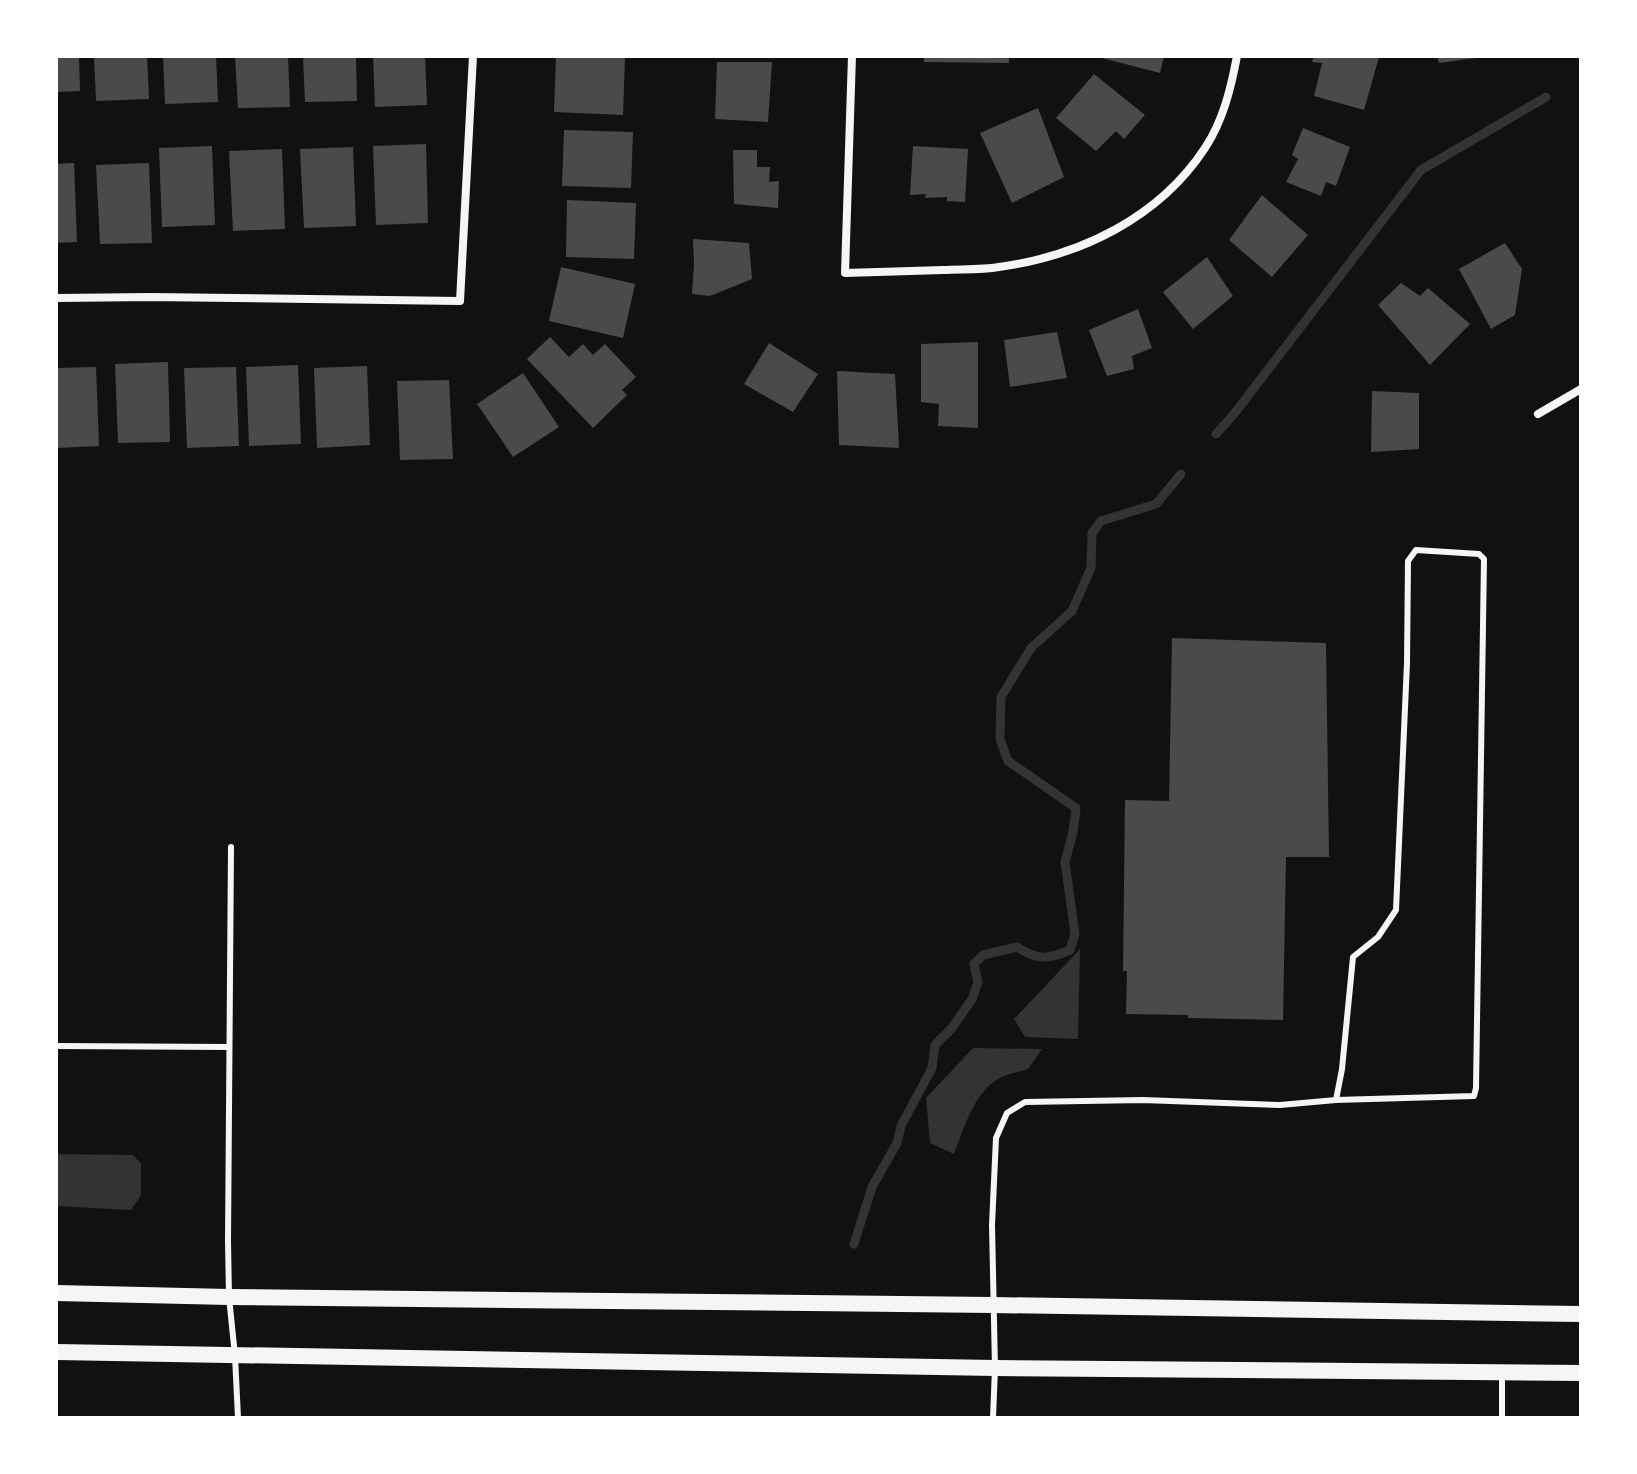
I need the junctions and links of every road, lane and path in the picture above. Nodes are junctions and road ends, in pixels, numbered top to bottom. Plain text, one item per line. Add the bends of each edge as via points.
1 (473, 56) edge
2 (852, 56) edge
3 (1237, 56) edge
4 (56, 298) edge
5 (1581, 389) edge
6 (1538, 414) dead end
7 (231, 847) dead end
8 (56, 1046) edge
9 (229, 1047) junction
10 (1336, 1100) junction
11 (56, 1293) edge
12 (229, 1297) junction
13 (993, 1305) junction
14 (1581, 1314) edge
15 (56, 1352) edge
16 (235, 1356) junction
17 (995, 1368) junction
18 (1502, 1371) junction
19 (1581, 1373) edge
20 (238, 1418) edge
21 (993, 1418) edge
22 (1502, 1418) edge

1 - 4 street via 460,301
2 - 3 street via 845,273 995,268 1044,259 1132,220 1180,180 1205,148 1230,91
5 - 6 street
7 - 9 lane
8 - 9 lane
9 - 12 lane
10 - 10 lane via 1353,957 1378,937 1396,910 1408,561 1416,550 1479,554 1484,559 1474,1096
10 - 13 lane via 1280,1105 1025,1102 1007,1113 996,1138
11 - 12 main road
12 - 13 main road
12 - 16 lane
13 - 14 main road
13 - 17 lane
15 - 16 main road
16 - 17 main road
16 - 20 lane
17 - 18 main road
17 - 21 lane
18 - 19 main road
18 - 22 lane

